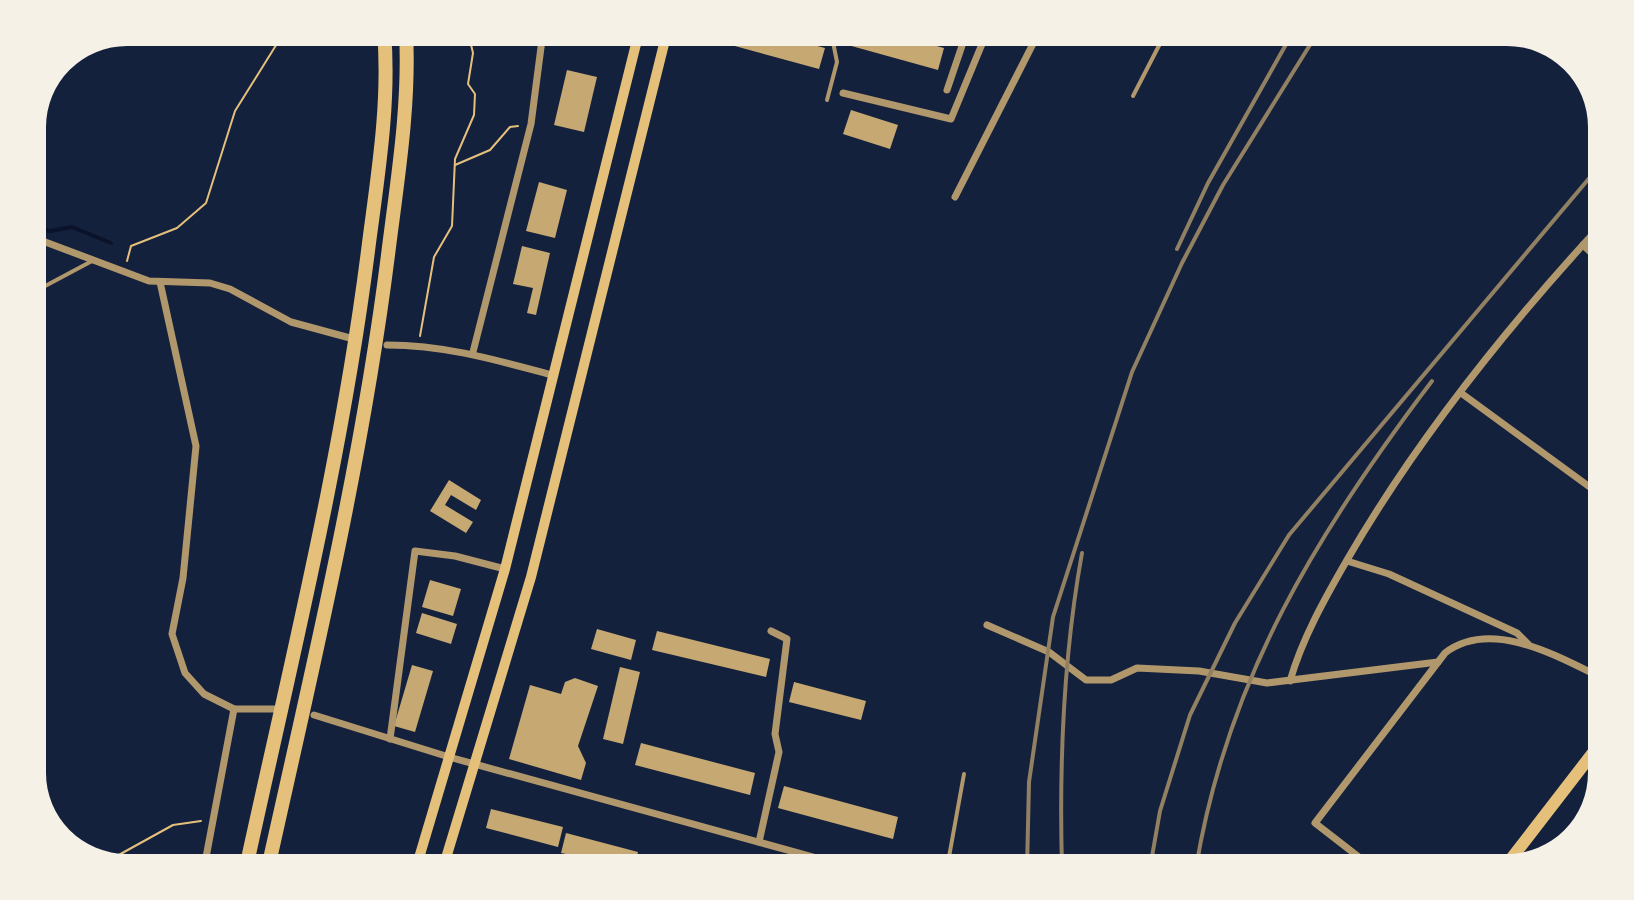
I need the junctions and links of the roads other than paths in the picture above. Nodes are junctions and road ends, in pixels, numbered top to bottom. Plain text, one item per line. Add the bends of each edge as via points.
1 (385, 46) edge
2 (407, 46) edge
3 (541, 46) edge
4 (635, 46) edge
5 (664, 46) edge
6 (834, 46) edge
7 (962, 46) edge
8 (981, 46) edge
9 (1032, 46) edge
10 (1159, 46) edge
11 (947, 90) dead end
12 (843, 93) dead end
13 (1133, 96) dead end
14 (827, 100) dead end
15 (955, 197) dead end
16 (1588, 239) edge
17 (46, 243) edge
18 (1583, 245) junction
19 (1588, 250) edge
20 (92, 261) junction
21 (160, 282) junction
22 (46, 286) edge
23 (350, 338) dead end
24 (387, 345) dead end
25 (473, 352) junction
26 (552, 375) junction
27 (1461, 393) junction
28 (1588, 486) edge
29 (1347, 561) junction
30 (505, 569) junction
31 (987, 625) dead end
32 (771, 631) dead end
33 (1533, 648) junction
34 (1438, 662) junction
35 (1588, 672) edge
36 (1290, 681) junction
37 (234, 709) junction
38 (278, 709) dead end
39 (314, 715) dead end
40 (390, 739) junction
41 (449, 757) junction
42 (1588, 759) edge
43 (475, 764) junction
44 (964, 774) dead end
45 (759, 842) junction
46 (1516, 853) edge
47 (207, 854) edge
48 (249, 854) edge
49 (271, 854) edge
50 (420, 854) edge
51 (447, 854) edge
52 (802, 854) edge
53 (950, 854) edge
54 (1355, 854) edge

1 - 48 highway via 377,178 357,343
2 - 49 highway via 399,173 377,345 341,538
3 - 25 street via 531,124
4 - 26 main road
5 - 43 main road via 531,577
6 - 14 lane via 837,62
7 - 11 street
8 - 12 street via 951,119
9 - 15 street
10 - 13 lane
16 - 18 street
17 - 20 street
18 - 19 street
18 - 27 street
20 - 21 street
20 - 22 lane
21 - 23 street via 210,283 291,322
21 - 37 street via 196,446 172,634 185,673 204,694
24 - 25 street
25 - 26 street
26 - 30 main road
27 - 28 street
27 - 29 street via 1397,479
29 - 33 street via 1389,574 1517,633
29 - 36 street
30 - 40 street via 415,551
30 - 41 main road
31 - 36 street via 1049,652 1086,680 1111,680 1137,668
32 - 45 street via 787,639 775,734 779,752
33 - 34 street via 1484,638 1462,640
33 - 35 street
34 - 36 street
34 - 54 street via 1315,823
37 - 38 street
37 - 47 street
39 - 40 street
40 - 41 street
41 - 43 street
41 - 50 main road
42 - 46 main road
43 - 45 street
43 - 51 main road
44 - 53 lane
45 - 52 street

